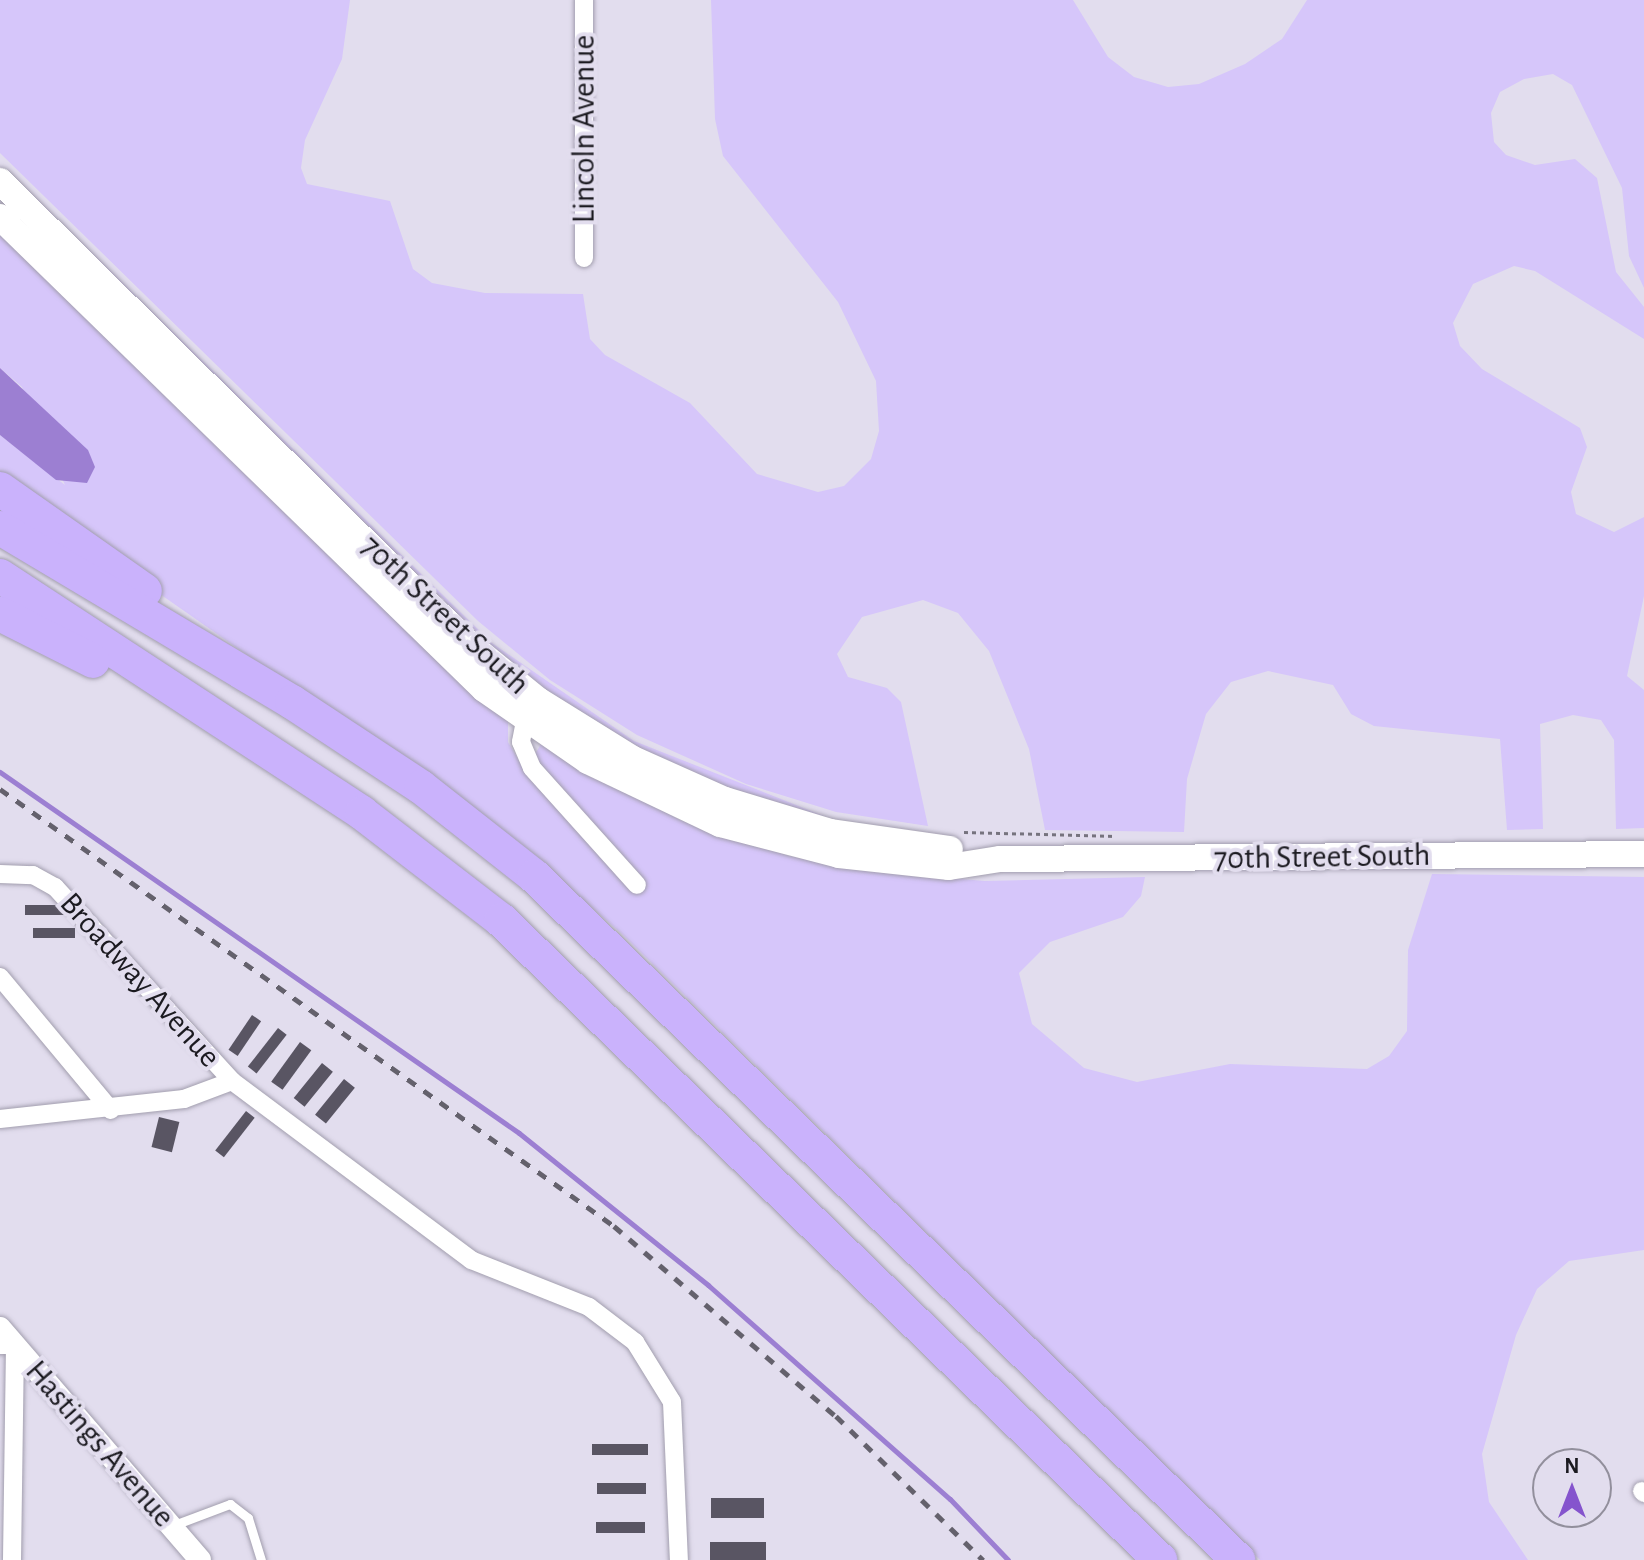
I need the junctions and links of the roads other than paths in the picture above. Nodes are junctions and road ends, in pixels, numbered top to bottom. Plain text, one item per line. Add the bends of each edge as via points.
1 (584, 0) edge
2 (0, 181) edge
3 (0, 217) edge
4 (584, 258) dead end
5 (0, 489) edge
6 (0, 528) edge
7 (0, 576) edge
8 (0, 614) edge
9 (292, 702) junction
10 (525, 721) junction
11 (362, 813) junction
12 (1644, 854) edge
13 (1000, 859) junction
14 (0, 874) edge
15 (637, 885) dead end
16 (0, 977) edge
17 (232, 1081) junction
18 (111, 1110) junction
19 (0, 1120) edge
20 (0, 1328) edge
21 (8, 1345) edge
22 (170, 1527) junction
23 (12, 1560) edge
24 (200, 1560) edge
25 (261, 1560) edge
26 (679, 1560) edge
27 (1160, 1560) edge
28 (1238, 1560) edge

1 - 4 street, Lincoln Avenue
2 - 13 main road, 70th Street South via 468,643 549,708 663,774 758,812 854,837
3 - 10 main road, 70th Street South via 450,659
5 - 9 highway via 239,656
6 - 9 highway
7 - 11 highway
8 - 11 highway
9 - 28 highway via 421,787 577,914
10 - 13 main road, 70th Street South via 651,794 760,836 902,864 971,868
10 - 15 street via 521,742 532,768
11 - 27 highway via 556,969
12 - 13 main road, 70th Street South
14 - 17 street, Broadway Avenue via 33,875 55,887
16 - 18 street
17 - 18 street via 184,1099
17 - 26 street, Broadway Avenue via 471,1260 589,1307 635,1342 672,1402
18 - 19 street
20 - 21 street, Hastings Avenue
21 - 22 street, Hastings Avenue
21 - 23 street
22 - 24 street, Hastings Avenue
22 - 25 lane via 230,1504 248,1518

